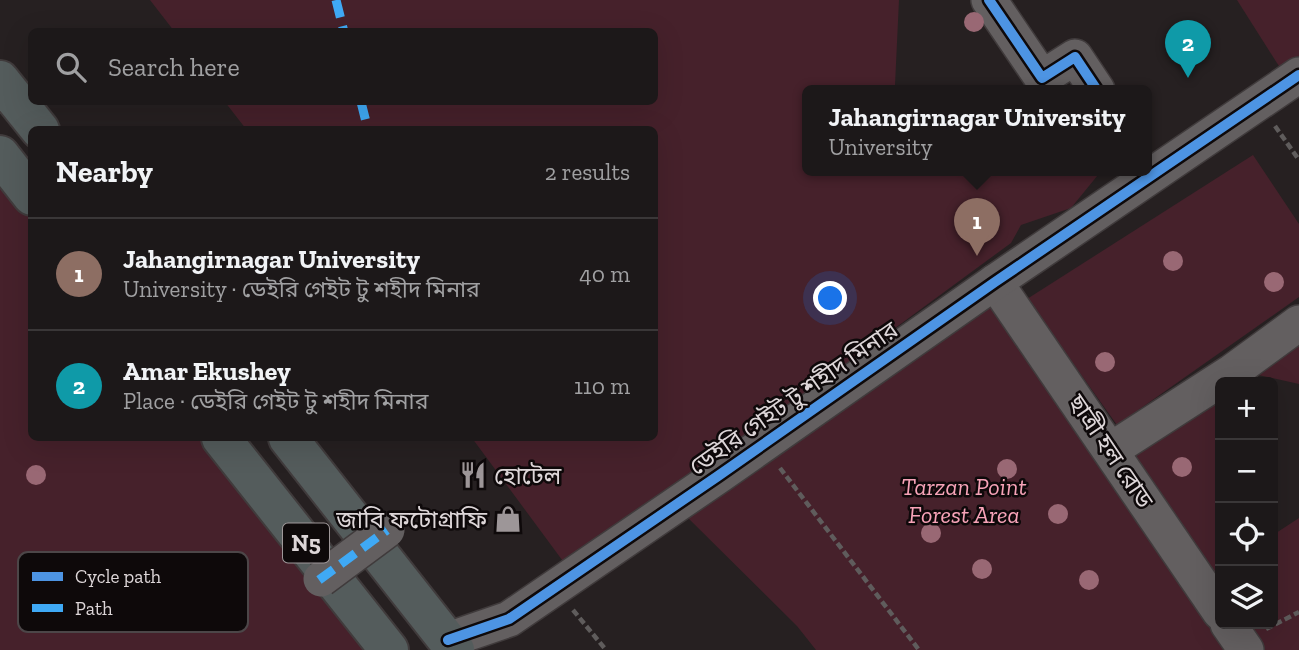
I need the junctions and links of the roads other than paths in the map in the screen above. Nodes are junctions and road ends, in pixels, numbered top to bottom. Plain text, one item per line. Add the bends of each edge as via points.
1 (989, 0) edge
2 (1299, 75) edge
3 (0, 80) edge
4 (1094, 85) edge
5 (1299, 89) edge
6 (1257, 110) junction
7 (37, 126) edge
8 (0, 155) edge
9 (1152, 174) edge
10 (1149, 176) edge
11 (28, 191) edge
12 (998, 286) junction
13 (1299, 323) edge
14 (223, 441) edge
15 (291, 441) edge
16 (1111, 450) junction
17 (379, 536) junction
18 (320, 579) dead end
19 (1215, 605) edge
20 (1231, 629) edge
21 (452, 645) edge
22 (389, 650) edge
23 (503, 650) edge
24 (1246, 650) edge

1 - 4 street via 1042,78 1075,57
2 - 6 street
3 - 7 highway
5 - 6 street
6 - 9 street, ডেইরি গেইট টু শহীদ মিনার
8 - 11 highway
10 - 12 street, ডেইরি গেইট টু শহীদ মিনার
12 - 16 street, ছাত্রী হল রোড
12 - 21 street, ডেইরি গেইট টু শহীদ মিনার via 509,619
12 - 23 street via 516,631
13 - 16 street
14 - 22 highway, N5
15 - 17 highway, N5
16 - 19 street, ছাত্রী হল রোড
17 - 18 street, bridge
17 - 21 highway, N5
20 - 24 street

